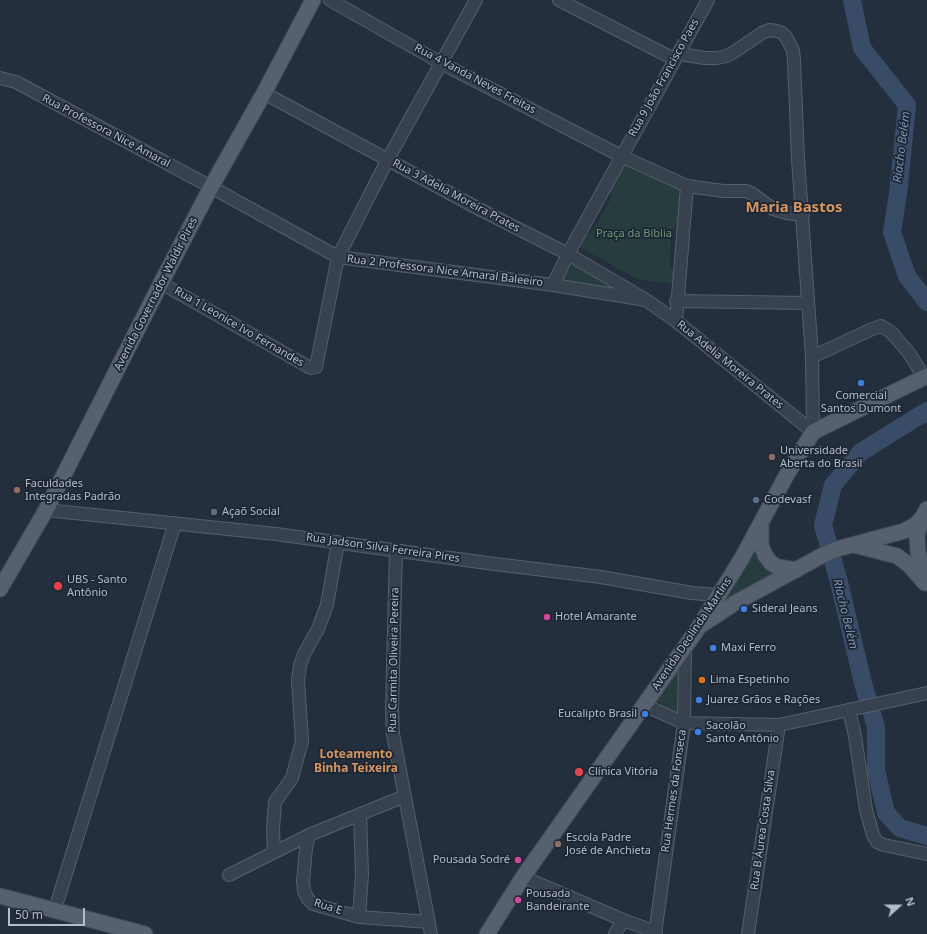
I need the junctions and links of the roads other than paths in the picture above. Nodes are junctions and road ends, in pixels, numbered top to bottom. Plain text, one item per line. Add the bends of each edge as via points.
1 (313, 0) edge
2 (330, 0) edge
3 (476, 0) edge
4 (559, 0) edge
5 (708, 0) edge
6 (677, 56) junction
7 (441, 63) junction
8 (0, 78) edge
9 (264, 93) junction
10 (621, 156) junction
11 (388, 159) junction
12 (686, 186) junction
13 (211, 187) junction
14 (803, 215) junction
15 (568, 254) junction
16 (338, 257) junction
17 (161, 283) junction
18 (553, 285) junction
19 (677, 298) junction
20 (646, 300) junction
21 (808, 303) junction
22 (658, 308) junction
23 (676, 321) junction
24 (812, 357) junction
25 (925, 376) edge
26 (813, 432) junction
27 (46, 510) junction
28 (924, 514) edge
29 (761, 522) junction
30 (175, 523) junction
31 (338, 542) junction
32 (852, 544) junction
33 (396, 550) junction
34 (797, 570) junction
35 (926, 586) edge
36 (0, 589) edge
37 (718, 595) junction
38 (699, 627) junction
39 (685, 647) junction
40 (927, 693) edge
41 (644, 704) junction
42 (854, 709) junction
43 (684, 723) junction
44 (779, 726) junction
45 (406, 796) junction
46 (360, 814) junction
47 (309, 835) junction
48 (274, 852) junction
49 (927, 854) edge
50 (229, 875) dead end
51 (523, 877) junction
52 (0, 896) edge
53 (55, 909) junction
54 (359, 917) junction
55 (623, 920) junction
56 (430, 928) edge
57 (655, 933) edge
58 (145, 934) edge
59 (487, 934) edge
60 (615, 934) edge
61 (748, 934) edge

1 - 9 main road, Avenida Governador Waldir Pires
2 - 7 street, Rua 4 Vanda Neves Freitas
3 - 7 street
4 - 6 street
5 - 6 street, Rua 9 João Francisco Paes
6 - 10 street, Rua 9 João Francisco Paes
6 - 14 street via 727,56 769,30 777,31 786,37 793,50 794,60
7 - 10 street, Rua 4 Vanda Neves Freitas
7 - 11 street
8 - 13 street, Rua Professora Nice Amaral via 16,82
9 - 11 street, Rua 3 Adelia Moreira Prates
9 - 13 main road, Avenida Governador Waldir Pires
10 - 12 street, Rua 4 Vanda Neves Freitas
10 - 15 street, Rua 9 João Francisco Paes
11 - 15 street, Rua 3 Adelia Moreira Prates
11 - 16 street
12 - 14 street, Rua 4 Vanda Neves Freitas via 746,191 773,208
12 - 19 street
13 - 16 street, Rua Professora Nice Amaral
13 - 17 main road, Avenida Governador Waldir Pires
14 - 21 street
15 - 18 street, Rua 9 João Francisco Paes
15 - 20 street, Rua 3 Adelia Moreira Prates
16 - 17 street, Rua 1 Leonice Ivo Fernandes via 317,365 314,368
16 - 18 street, Rua 2 Professora Nice Amaral Baleeiro
17 - 27 main road, Avenida Governador Waldir Pires
18 - 20 street, Rua 2 Professora Nice Amaral Baleeiro
19 - 21 street
19 - 22 street
19 - 23 street
20 - 22 street, Rua Adelia Moreira Prates
21 - 24 street
22 - 23 street, Rua Adelia Moreira Prates
23 - 26 street, Rua Adelia Moreira Prates
24 - 25 street via 881,326 891,332
24 - 26 street
25 - 26 main road
26 - 29 main road, Avenida Deolinda Martins
27 - 30 street, Rua Jadson Silva Ferreira Pires
27 - 36 main road, Avenida Governador Waldir Pires
28 - 32 main road via 915,525 904,531
28 - 35 main road via 917,535 917,544
29 - 34 main road via 761,545 764,555 778,568
29 - 37 main road, Avenida Deolinda Martins
30 - 31 street, Rua Jadson Silva Ferreira Pires
30 - 53 street
31 - 33 street, Rua Jadson Silva Ferreira Pires
31 - 48 street via 327,605 300,665 298,681 302,741 292,778 275,802
32 - 34 main road via 822,555
32 - 35 main road via 897,556 909,565
33 - 37 street, Rua Jadson Silva Ferreira Pires
33 - 45 street, Rua Carmita Oliveira Pereira via 393,734
34 - 38 main road via 735,603
37 - 38 main road, Avenida Deolinda Martins
38 - 39 main road, Avenida Deolinda Martins
39 - 41 main road, Avenida Deolinda Martins
39 - 43 street, Rua Hermes da Fonseca
40 - 42 street
41 - 43 street
41 - 51 main road, Avenida Deolinda Martins
42 - 44 street
42 - 49 street via 854,730 866,810 873,835 877,842 884,845
43 - 44 street
43 - 57 street, Rua Hermes da Fonseca
44 - 61 street, Rua B Áurea Costa Silva
45 - 46 street
45 - 56 street, Rua Carmita Oliveira Pereira
46 - 47 street
46 - 54 street via 362,867
47 - 48 street
47 - 54 street, Rua E via 303,882 308,899 313,904
48 - 50 street
51 - 55 street
51 - 59 main road, Avenida Deolinda Martins
52 - 53 main road
53 - 58 main road
54 - 56 street, Rua E
55 - 57 street
55 - 60 street

